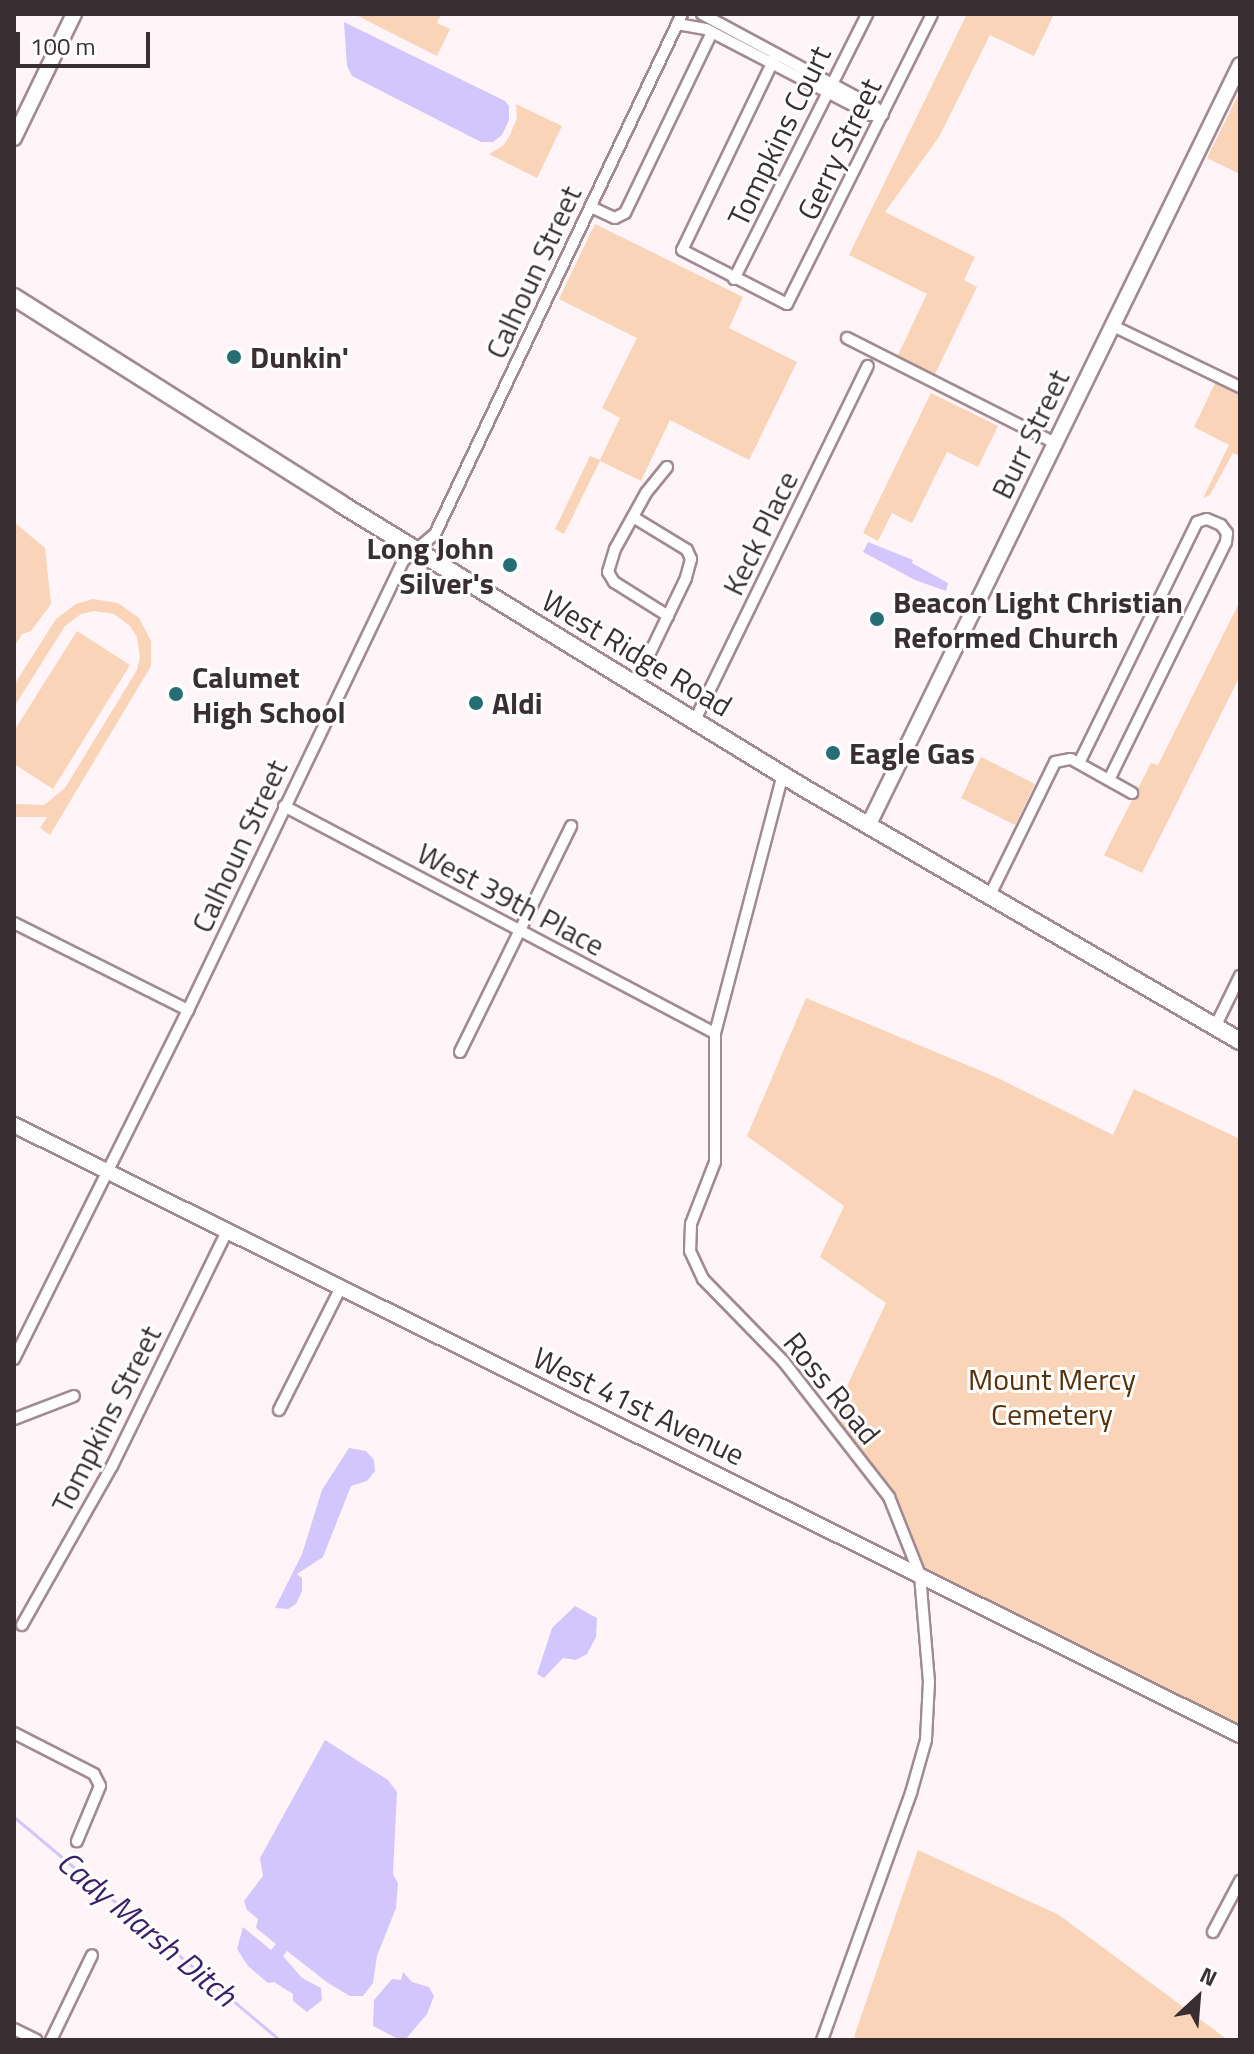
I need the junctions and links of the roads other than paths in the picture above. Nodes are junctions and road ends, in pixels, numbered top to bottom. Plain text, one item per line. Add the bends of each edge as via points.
1 (74, 14) edge
2 (702, 14) edge
3 (867, 14) edge
4 (932, 14) edge
5 (679, 19) edge
6 (712, 32) junction
7 (774, 59) junction
8 (1240, 65) edge
9 (830, 88) junction
10 (881, 114) junction
11 (14, 138) edge
12 (591, 207) junction
13 (734, 279) junction
14 (14, 297) edge
15 (1113, 326) junction
16 (847, 338) dead end
17 (868, 366) dead end
18 (1240, 387) edge
19 (1055, 443) junction
20 (667, 467) dead end
21 (633, 517) junction
22 (416, 551) junction
23 (668, 616) junction
24 (635, 684) junction
25 (695, 720) junction
26 (1079, 763) junction
27 (783, 774) junction
28 (1109, 780) junction
29 (1132, 793) dead end
30 (284, 806) junction
31 (571, 826) dead end
32 (868, 826) junction
33 (989, 897) junction
34 (14, 923) edge
35 (519, 931) junction
36 (1240, 976) edge
37 (188, 1010) junction
38 (1215, 1027) junction
39 (715, 1033) junction
40 (1240, 1041) edge
41 (460, 1052) dead end
42 (14, 1125) edge
43 (107, 1171) junction
44 (227, 1231) junction
45 (341, 1287) junction
46 (14, 1359) edge
47 (74, 1396) dead end
48 (279, 1410) dead end
49 (14, 1419) edge
50 (920, 1575) junction
51 (22, 1625) dead end
52 (14, 1733) edge
53 (1240, 1735) edge
54 (77, 1841) dead end
55 (1240, 1881) edge
56 (1213, 1932) dead end
57 (92, 1955) dead end
58 (14, 2029) edge
59 (37, 2040) edge
60 (51, 2040) edge
61 (822, 2040) edge

1 - 11 street
2 - 7 street
3 - 9 street, Tompkins Court
4 - 10 street, Gerry Street
5 - 6 street
5 - 12 street, Calhoun Street
6 - 7 street
6 - 12 street, Calhoun Street via 620,217
7 - 9 street
7 - 13 street via 683,252
8 - 15 street, Burr Street
9 - 10 street
9 - 13 street, Tompkins Court
10 - 13 street, Gerry Street via 787,304
12 - 22 street, Calhoun Street via 435,534
14 - 22 main road, West Ridge Road
15 - 18 street
15 - 19 street, Burr Street
16 - 19 street
17 - 25 street, Keck Place
19 - 32 street, Burr Street
20 - 21 street
21 - 23 street via 690,554 686,578
21 - 23 street via 610,559 608,575
22 - 24 main road, West Ridge Road
22 - 30 street, Calhoun Street via 403,561
23 - 24 street
24 - 25 main road, West Ridge Road
25 - 27 main road, West Ridge Road
26 - 28 street
26 - 28 street via 1197,522 1207,519 1221,525 1227,533 1225,545
26 - 33 street via 1064,758 1053,765
27 - 32 main road, West Ridge Road
27 - 39 street, Ross Road
28 - 29 street
30 - 35 street, West 39th Place
30 - 37 street, Calhoun Street
31 - 35 street
32 - 33 main road, West Ridge Road
33 - 38 main road, West Ridge Road
34 - 37 street
35 - 39 street, West 39th Place
35 - 41 street
36 - 38 street
37 - 43 street, Calhoun Street
38 - 40 main road, West Ridge Road
39 - 50 street, Ross Road via 715,1162 691,1224 690,1251 703,1279 784,1362 889,1497
42 - 43 street, West 41st Avenue
43 - 44 street, West 41st Avenue
43 - 46 street, Calhoun Street
44 - 45 street, West 41st Avenue
44 - 51 street, Tompkins Street via 112,1466
45 - 48 street
45 - 50 street, West 41st Avenue
47 - 49 street
50 - 53 street, West 41st Avenue
50 - 61 street, Ross Road via 929,1682 926,1740
52 - 54 street via 94,1774 100,1786
55 - 56 street
57 - 60 street
58 - 59 street

